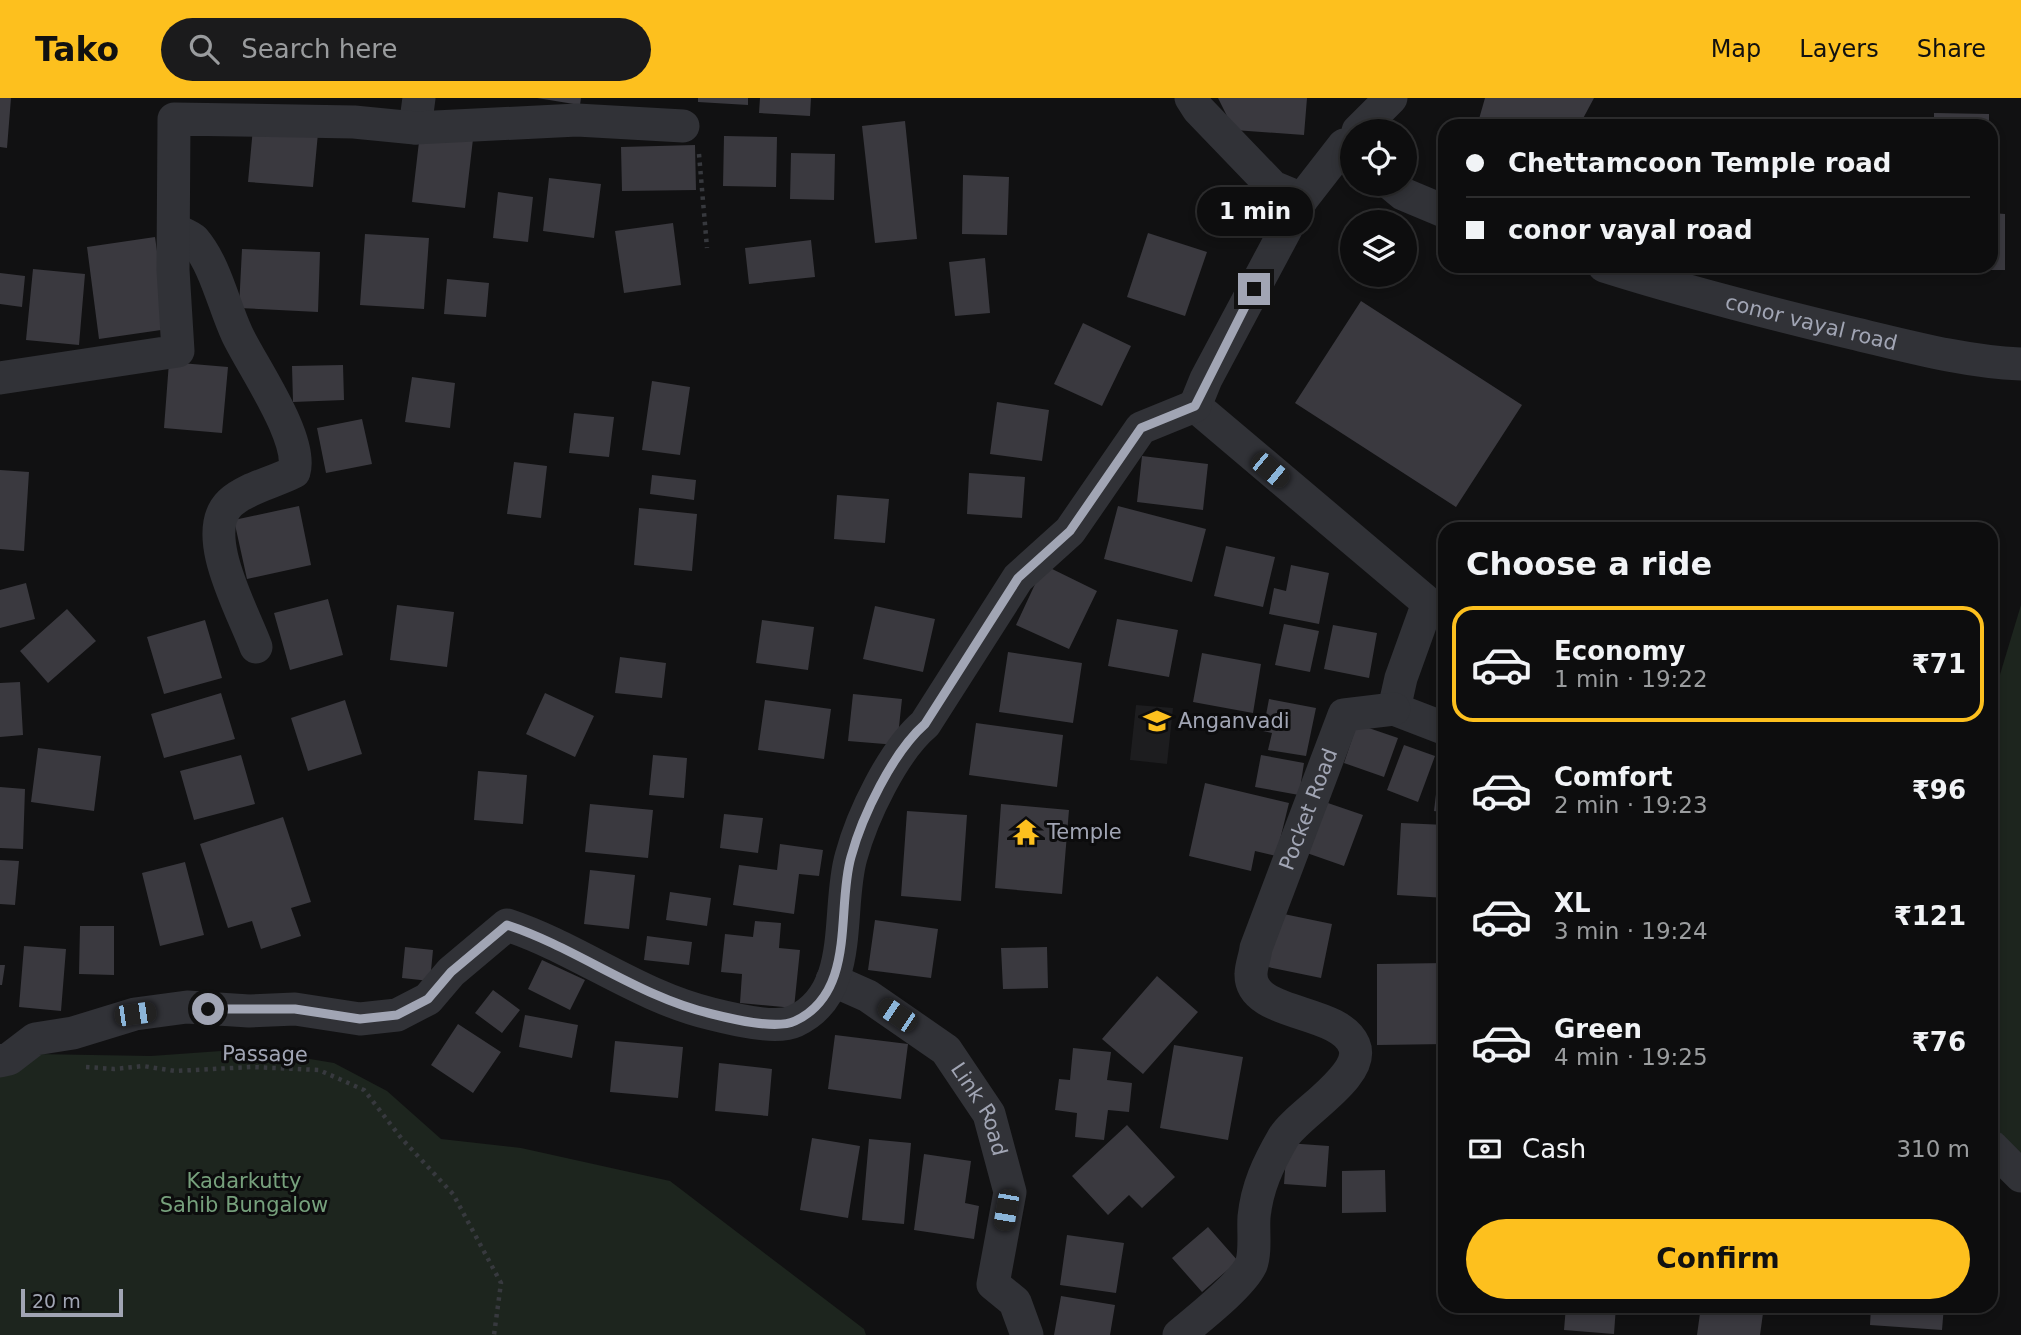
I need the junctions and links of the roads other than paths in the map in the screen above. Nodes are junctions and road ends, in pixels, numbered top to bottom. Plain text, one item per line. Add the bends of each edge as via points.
1 (1191, 98) edge
2 (1391, 98) edge
3 (417, 113) edge
4 (1372, 119) edge
5 (683, 126) road end
6 (1340, 155) edge
7 (1408, 196) edge
8 (1302, 199) junction
9 (1438, 209) edge
10 (175, 230) junction
11 (1627, 273) edge
12 (2021, 364) edge
13 (0, 378) edge
14 (1195, 406) junction
15 (256, 648) dead end
16 (1394, 709) junction
17 (1438, 726) edge
18 (832, 980) junction
19 (0, 1061) edge
20 (1998, 1153) edge
21 (2021, 1176) edge
22 (1027, 1335) edge
23 (1179, 1335) edge

1 - 8 street via 1272,187
2 - 4 street
3 - 5 street
3 - 10 street via 354,122 174,119
6 - 8 street
7 - 9 street
8 - 14 street
10 - 13 street via 178,351
10 - 15 street via 193,239 204,258 298,461 295,472 230,503 221,517 220,554
11 - 12 street, conor vayal road via 1873,338 1992,363
14 - 16 street via 1428,603
14 - 18 street via 1141,428 1070,531 1018,578 925,724 908,738 850,858 844,934
16 - 17 street
16 - 23 street, Pocket Road via 1344,715 1256,948 1251,976 1264,999 1332,1024 1354,1043 1357,1057 1331,1091 1285,1134 1262,1177 1251,1264 1218,1302
18 - 19 street via 813,1010 793,1023 753,1023 708,1014 654,993 537,934 507,925 451,972 428,999 397,1015 360,1019 295,1009 187,1007 135,1014 35,1039
18 - 22 street, Link Road via 868,996 946,1050 989,1114 1010,1192 993,1284 1014,1301
20 - 21 street

